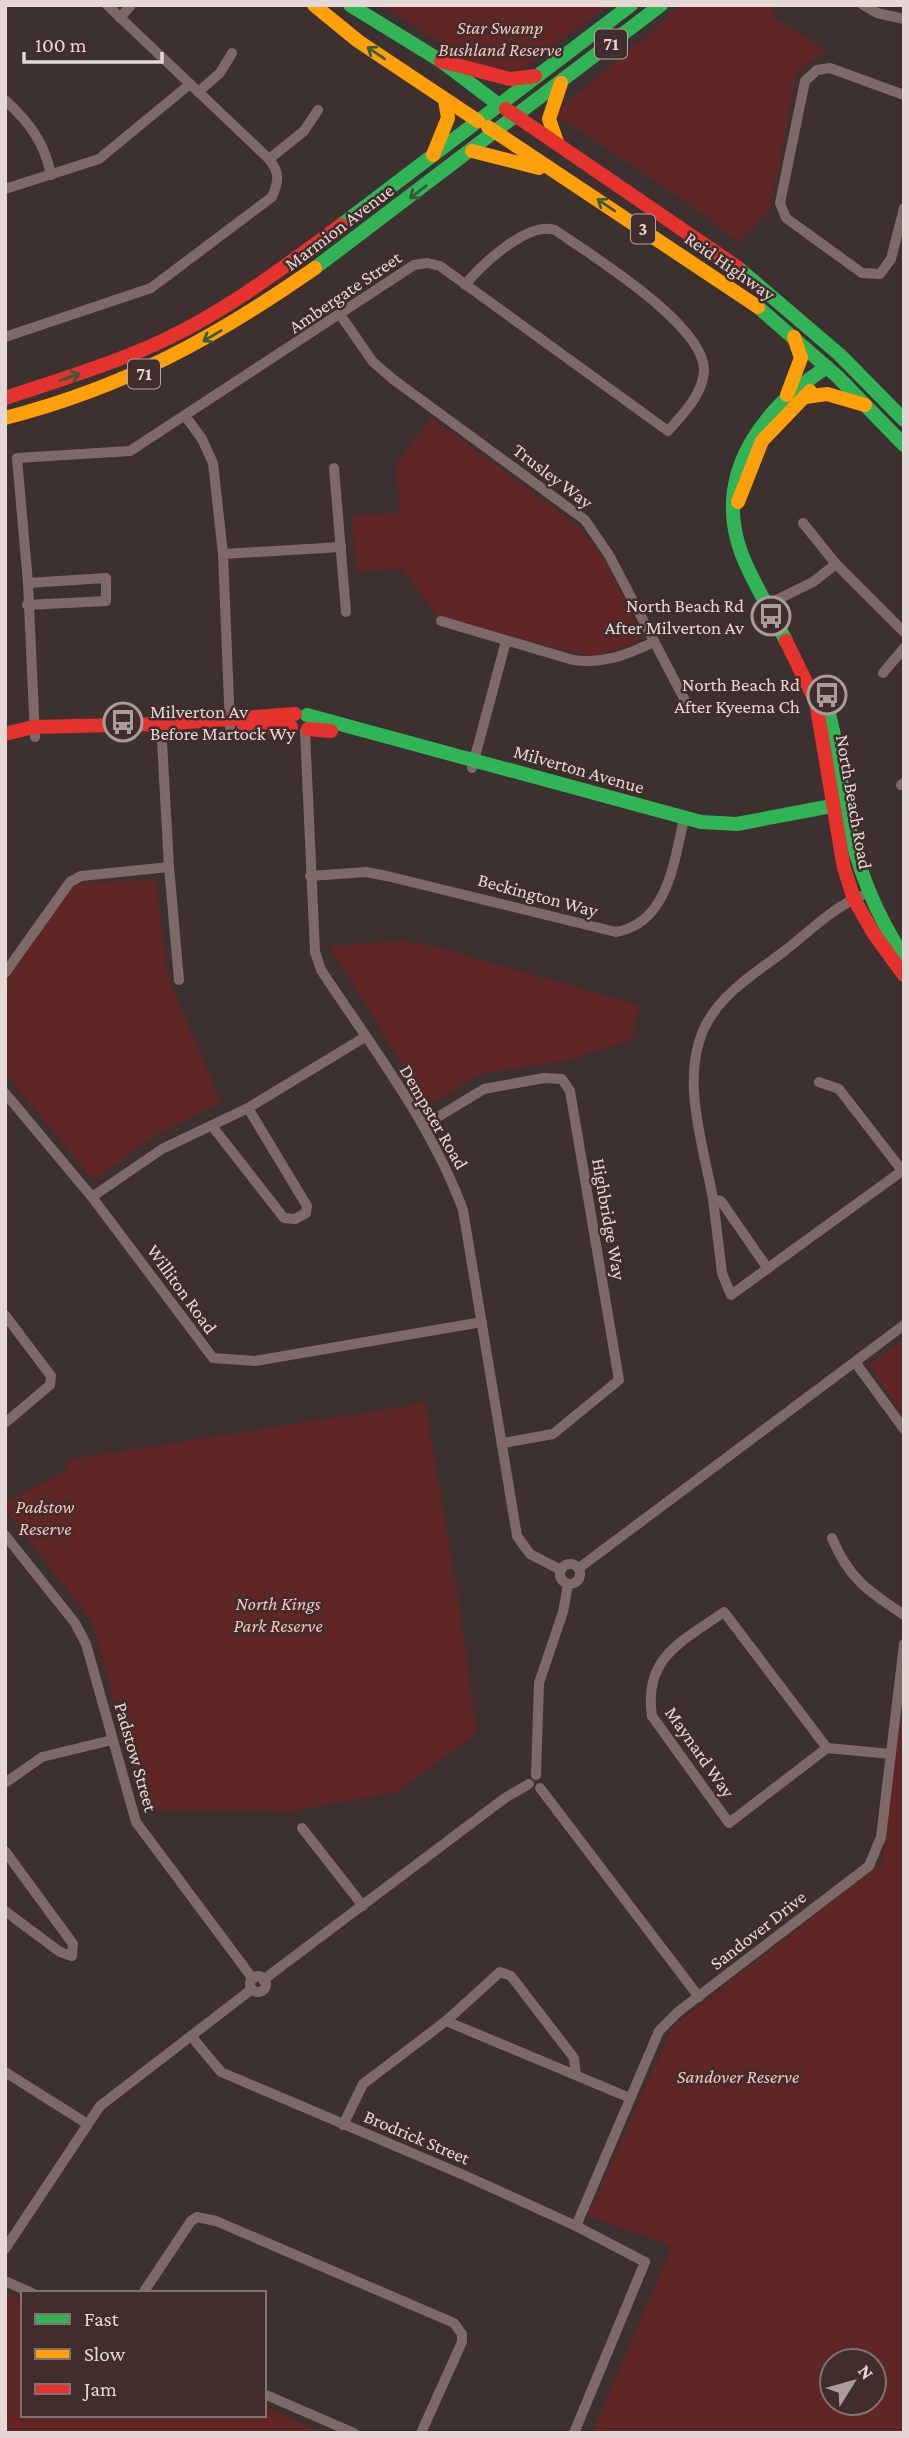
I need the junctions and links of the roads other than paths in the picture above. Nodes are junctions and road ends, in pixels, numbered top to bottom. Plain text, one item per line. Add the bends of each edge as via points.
1 (107, 5) edge
2 (131, 5) edge
3 (314, 5) edge
4 (350, 5) edge
5 (631, 5) edge
6 (661, 5) edge
7 (863, 5) edge
8 (120, 18) junction
9 (904, 19) edge
10 (232, 53) dead end
11 (441, 61) junction
12 (538, 75) junction
13 (561, 82) junction
14 (194, 88) junction
15 (904, 95) edge
16 (5, 100) edge
17 (445, 100) junction
18 (499, 105) junction
19 (318, 110) dead end
20 (517, 116) junction
21 (478, 121) junction
22 (496, 132) junction
23 (557, 143) junction
24 (472, 150) junction
25 (432, 156) junction
26 (269, 159) junction
27 (51, 175) junction
28 (561, 175) junction
29 (5, 189) edge
30 (904, 208) edge
31 (465, 285) junction
32 (788, 308) junction
33 (341, 316) junction
34 (793, 336) junction
35 (5, 337) edge
36 (827, 367) junction
37 (871, 385) junction
38 (787, 395) junction
39 (805, 397) junction
40 (5, 398) edge
41 (869, 407) junction
42 (186, 417) junction
43 (5, 418) edge
44 (904, 420) edge
45 (904, 445) edge
46 (334, 468) dead end
47 (803, 523) dead end
48 (341, 547) junction
49 (223, 554) junction
50 (836, 564) junction
51 (28, 583) junction
52 (771, 602) junction
53 (27, 605) junction
54 (346, 612) dead end
55 (441, 621) dead end
56 (904, 632) edge
57 (506, 641) junction
58 (654, 642) junction
59 (904, 648) edge
60 (883, 673) dead end
61 (691, 710) dead end
62 (230, 723) junction
63 (300, 724) junction
64 (161, 728) junction
65 (34, 732) junction
66 (5, 734) edge
67 (5, 745) edge
68 (473, 763) junction
69 (840, 810) junction
70 (683, 822) junction
71 (169, 867) junction
72 (310, 876) junction
73 (860, 896) junction
74 (904, 957) edge
75 (5, 973) edge
76 (904, 975) edge
77 (179, 979) dead end
78 (365, 1037) junction
79 (819, 1082) dead end
80 (5, 1093) edge
81 (248, 1108) junction
82 (212, 1126) junction
83 (424, 1126) junction
84 (903, 1172) edge
85 (92, 1197) junction
86 (713, 1199) junction
87 (768, 1269) junction
88 (5, 1315) edge
89 (482, 1322) junction
90 (904, 1325) edge
91 (855, 1362) junction
92 (5, 1423) edge
93 (904, 1429) edge
94 (503, 1443) junction
95 (5, 1535) edge
96 (832, 1538) dead end
97 (579, 1568) junction
98 (561, 1570) junction
99 (568, 1585) junction
100 (904, 1615) edge
101 (904, 1644) edge
102 (112, 1740) junction
103 (827, 1748) junction
104 (891, 1754) junction
105 (533, 1779) junction
106 (5, 1783) edge
107 (302, 1828) dead end
108 (5, 1851) edge
109 (363, 1906) junction
110 (5, 1911) edge
111 (256, 1982) junction
112 (699, 1997) junction
113 (446, 2021) junction
114 (191, 2036) junction
115 (5, 2072) edge
116 (576, 2075) junction
117 (630, 2098) junction
118 (86, 2123) junction
119 (343, 2125) junction
120 (576, 2226) junction
121 (5, 2249) edge
122 (5, 2278) edge
123 (28, 2291) edge
124 (145, 2291) edge
125 (266, 2395) edge
126 (354, 2433) edge
127 (421, 2433) edge
128 (573, 2433) edge

1 - 8 street
2 - 8 street
17 -> 3 main road
4 - 11 main road
5 - 12 main road, Marmion Avenue / 71
6 - 13 main road, Marmion Avenue / 71
7 - 9 street
8 - 14 street
10 - 14 street via 220,73
11 - 12 main road via 510,79
11 - 18 main road
12 - 18 main road, Marmion Avenue / 71
13 - 20 main road, Marmion Avenue / 71
13 - 23 main road via 547,117
14 - 26 street
14 - 27 street via 99,159
15 - 30 street via 830,68 805,81 780,203 786,218 862,273 880,274 891,259
16 - 27 street via 40,141
17 - 21 main road
17 - 25 main road via 448,118
18 - 20 main road, Reid Highway / 3
18 - 21 main road, Marmion Avenue / 71
19 - 26 street via 304,131
20 - 22 main road, Marmion Avenue / 71
20 - 23 main road, Reid Highway / 3
21 - 22 main road, Reid Highway / 3
21 - 25 main road, Marmion Avenue / 71
22 - 24 main road, Marmion Avenue / 71
22 - 28 main road, Reid Highway / 3
23 - 32 main road, Reid Highway / 3 via 708,245
24 - 28 main road
24 -> 43 main road, Marmion Avenue / 71 via 299,282 177,356 109,389
40 -> 25 main road, Marmion Avenue / 71 via 120,359 199,322 261,286
26 - 35 street via 279,181 272,197 151,288
27 - 29 street
34 -> 28 main road, Reid Highway / 3 via 752,302
31 - 31 street, Ambergate Street via 668,431 701,389 705,370 700,350 661,305 555,230 536,228 492,257
31 - 33 street, Ambergate Street via 440,267 414,265
32 - 36 main road
32 - 37 main road, Reid Highway / 3
33 - 42 street, Ambergate Street
33 - 58 street, Trusley Way via 373,362 394,380 585,520 609,555
34 - 36 main road, Reid Highway / 3
34 - 38 main road via 801,358
36 - 37 main road
36 - 38 main road, North Beach Road
36 - 39 main road, North Beach Road
36 - 41 main road, Reid Highway / 3
37 - 44 main road, Reid Highway / 3
38 - 52 main road, North Beach Road via 742,455 730,495 737,542
39 - 41 main road via 827,393
39 - 52 main road, North Beach Road via 762,441 738,500 744,538
41 - 45 main road, Reid Highway / 3
42 - 49 street via 213,463
42 - 51 street, Ambergate Street via 130,451 17,458
46 - 48 street
47 - 50 street
48 - 49 street
48 - 54 street
49 - 62 street
50 - 52 street via 813,582
50 - 56 street
51 - 53 street
51 - 53 street via 106,578 106,601
52 - 69 main road, North Beach Road via 816,702
53 - 65 street
55 - 57 street
57 - 58 street via 594,663
57 - 68 street
58 - 61 street, Trusley Way
59 - 60 street
62 - 63 main road, Milverton Avenue
62 - 64 main road, Milverton Avenue
63 - 68 main road, Milverton Avenue
63 - 72 street, Dempster Road
64 - 65 main road, Milverton Avenue
64 - 71 street
65 - 66 main road, Milverton Avenue
65 - 67 main road, Milverton Avenue
68 - 70 main road, Milverton Avenue
69 - 70 main road, Milverton Avenue via 737,824
69 - 73 main road, North Beach Road
70 - 72 street, Beckington Way via 662,900 639,924 616,932 366,872
71 - 75 street via 81,876 70,882
71 - 77 street
72 - 78 street, Dempster Road via 315,952 321,970
73 - 74 main road, North Beach Road
73 - 76 main road, North Beach Road via 874,934
73 - 86 street via 743,982 708,1021 697,1051 693,1085
78 - 81 street
78 - 83 street, Dempster Road
79 - 84 street via 839,1089
80 - 85 street, Williton Road
81 - 82 street
81 - 82 street via 307,1206 306,1213 295,1219 284,1219
82 - 85 street via 162,1149
83 - 89 street, Dempster Road via 463,1210
83 - 94 street, Highbridge Way via 484,1090 544,1078 562,1079 570,1091 619,1380 553,1434
84 - 87 street
85 - 89 street, Williton Road via 213,1358 256,1361
86 - 87 street via 721,1201
86 - 87 street via 722,1273 731,1296
88 - 92 street via 51,1376 50,1385
89 - 94 street, Dempster Road
90 - 91 street
91 - 93 street
91 - 97 street
94 - 98 street, Dempster Road via 517,1536 530,1554
95 - 102 street, Padstow Street via 75,1623 86,1644
96 - 100 street via 856,1581
97 - 98 street via 567,1564
97 - 99 street via 579,1580
98 - 99 street via 560,1578
99 - 105 street via 539,1683
101 - 104 street, Sandover Drive
102 - 106 street via 42,1757
102 - 111 street, Padstow Street via 136,1822
103 - 103 street, Maynard Way via 724,1612 665,1654 650,1702 652,1716 729,1823
103 - 104 street
104 - 112 street, Sandover Drive via 881,1837 869,1867
105 - 109 street
105 - 112 street via 542,1780 540,1788
107 - 109 street
108 - 110 street via 73,1944 72,1956
109 - 111 street
111 - 114 street
112 - 117 street, Sandover Drive via 659,2031
113 - 116 street
113 - 116 street via 500,1972 506,1972 574,2058
113 - 119 street via 363,2084
114 - 118 street via 117,2091
114 - 119 street, Brodrick Street via 221,2072
115 - 118 street
116 - 117 street
117 - 120 street, Sandover Drive
118 - 121 street
119 - 120 street, Brodrick Street
120 - 128 street, Brodrick Street via 640,2257 645,2268
122 - 123 street
124 - 127 street via 197,2217 216,2221 454,2323 467,2333
125 - 126 street

